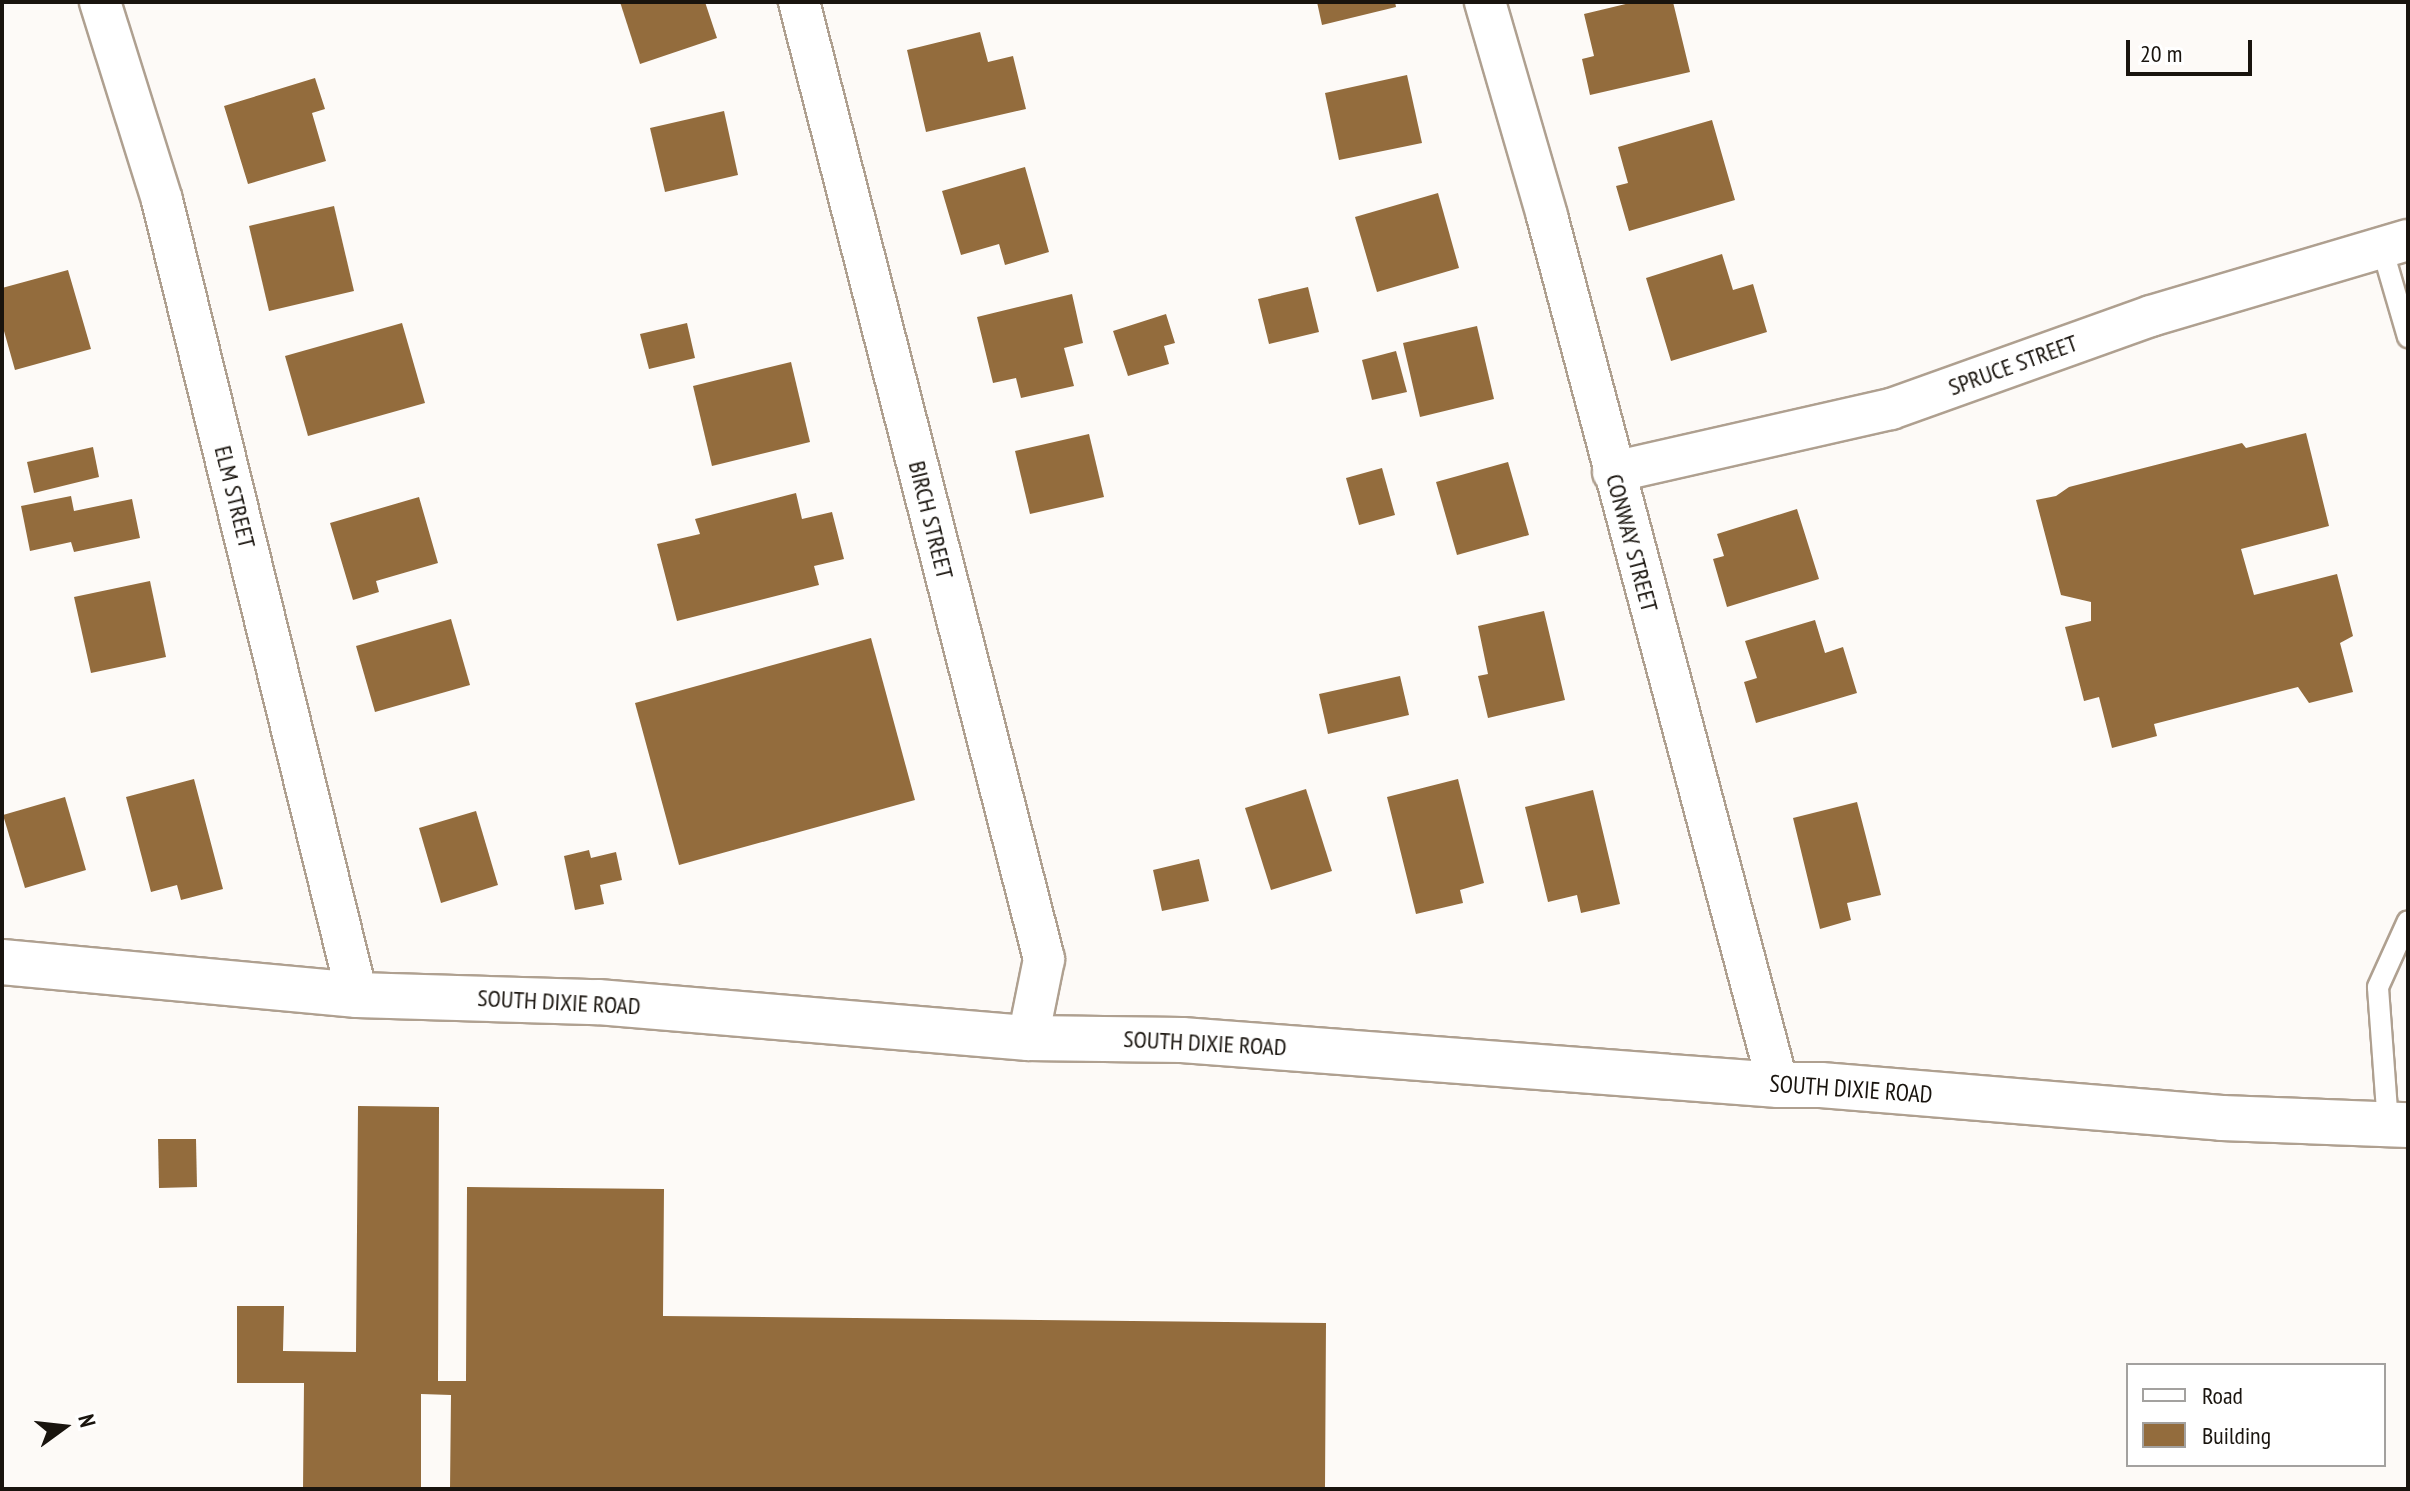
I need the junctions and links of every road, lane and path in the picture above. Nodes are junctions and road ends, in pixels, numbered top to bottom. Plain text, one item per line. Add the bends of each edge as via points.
1 (100, 2) edge
2 (799, 2) edge
3 (1485, 2) edge
4 (2395, 244) edge
5 (2408, 337) edge
6 (1613, 472) junction
7 (2408, 921) edge
8 (2, 962) edge
9 (357, 995) junction
10 (1028, 1038) junction
11 (1778, 1085) junction
12 (2398, 1125) edge

1 - 9 street, ELM STREET via 162,200
2 - 10 street, BIRCH STREET via 1044,959
3 - 6 street, CONWAY STREET
4 - 5 lane
4 - 6 street, SPRUCE STREET via 2151,316 1891,409
6 - 11 street, CONWAY STREET
7 - 12 lane via 2378,987
8 - 9 main road, SOUTH DIXIE ROAD
9 - 10 main road, SOUTH DIXIE ROAD via 598,1002
10 - 11 main road, SOUTH DIXIE ROAD via 1182,1040
11 - 12 main road, SOUTH DIXIE ROAD via 2222,1118

